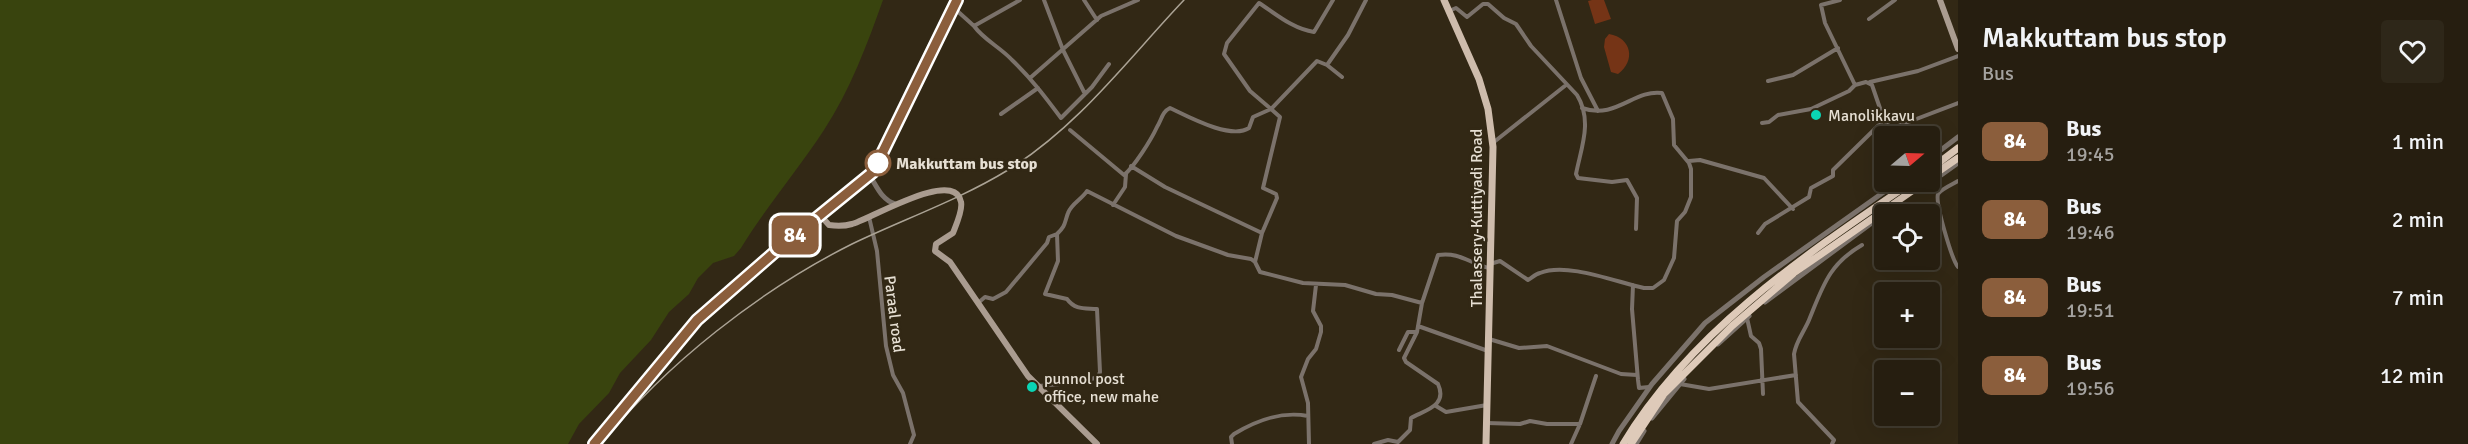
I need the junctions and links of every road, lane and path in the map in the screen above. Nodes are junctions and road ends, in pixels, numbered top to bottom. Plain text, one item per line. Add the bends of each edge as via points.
1 (1020, 0) edge
2 (1044, 0) edge
3 (1084, 0) edge
4 (1138, 0) edge
5 (1333, 0) edge
6 (1366, 0) edge
7 (1444, 0) edge
8 (1556, 0) edge
9 (1840, 0) edge
10 (1895, 0) edge
11 (1940, 0) edge
12 (1260, 2) edge
13 (955, 4) edge
14 (1449, 11) junction
15 (1869, 19) dead end
16 (1097, 20) junction
17 (974, 26) junction
18 (1838, 48) junction
19 (1958, 49) edge
20 (1063, 50) junction
21 (1958, 56) edge
22 (1109, 64) dead end
23 (1327, 64) junction
24 (1342, 77) dead end
25 (1030, 78) junction
26 (1768, 81) dead end
27 (1870, 82) junction
28 (1566, 85) junction
29 (1855, 85) junction
30 (1038, 88) junction
31 (1085, 94) junction
32 (1958, 104) edge
33 (1582, 108) junction
34 (1271, 109) junction
35 (1598, 111) junction
36 (1001, 114) dead end
37 (1884, 120) junction
38 (1762, 123) dead end
39 (1070, 130) dead end
40 (1958, 137) edge
41 (1492, 143) junction
42 (1958, 148) edge
43 (1940, 151) edge
44 (1958, 158) edge
45 (1688, 161) junction
46 (1940, 162) edge
47 (1958, 163) edge
48 (1131, 166) junction
49 (1940, 170) edge
50 (1126, 174) junction
51 (870, 176) junction
52 (1958, 181) edge
53 (1884, 192) edge
54 (1898, 192) edge
55 (1911, 192) edge
56 (895, 204) junction
57 (1113, 205) junction
58 (1792, 209) junction
59 (820, 215) junction
60 (869, 217) junction
61 (1636, 230) dead end
62 (1262, 233) junction
63 (1758, 233) dead end
64 (1057, 234) junction
65 (1862, 245) dead end
66 (1255, 262) junction
67 (1490, 266) junction
68 (1958, 267) edge
69 (1316, 285) junction
70 (1633, 285) junction
71 (978, 303) junction
72 (1422, 303) junction
73 (1747, 317) junction
74 (1418, 326) junction
75 (1417, 332) junction
76 (1489, 339) junction
77 (1398, 350) dead end
78 (1488, 351) junction
79 (1637, 375) junction
80 (1796, 375) junction
81 (1596, 376) dead end
82 (1763, 379) junction
83 (1679, 384) junction
84 (1039, 386) junction
85 (1650, 387) junction
86 (1763, 394) dead end
87 (1487, 405) junction
88 (1436, 406) junction
89 (1308, 416) junction
90 (1487, 423) junction
91 (1581, 424) junction
92 (594, 444) edge
93 (910, 444) edge
94 (1097, 444) edge
95 (1232, 444) edge
96 (1308, 444) edge
97 (1374, 444) edge
98 (1488, 444) edge
99 (1571, 444) edge
100 (1612, 444) edge
101 (1623, 444) edge
102 (1631, 444) edge
103 (1636, 444) edge
104 (1832, 444) edge

1 - 17 street
2 - 20 street
3 - 16 street
4 - 16 street
5 - 12 street via 1314,32 1283,20
6 - 23 street
7 - 14 main road, Thalassery-Kuttiyadi Road
8 - 35 street via 1581,78
9 - 18 street via 1820,8
10 - 15 street
11 - 19 main road
12 - 34 street via 1227,43 1224,54 1250,92
13 - 17 street
13 - 51 main road
14 - 28 street via 1455,9 1467,17 1488,4 1516,24
14 - 41 main road, Thalassery-Kuttiyadi Road via 1479,79
16 - 20 street
17 - 25 street
18 - 26 street via 1793,75
18 - 29 street
20 - 25 street
20 - 31 street
21 - 27 street via 1918,71
22 - 31 street
23 - 24 street
23 - 34 street via 1317,61
25 - 30 street
27 - 29 street
27 - 37 street
28 - 33 street via 1577,95
28 - 41 street
29 - 38 street via 1811,109 1778,115
30 - 31 street via 1061,118
30 - 36 street
32 - 37 street via 1894,128
33 - 35 street
33 - 61 street via 1584,140 1576,174 1578,178 1627,180 1636,198
34 - 48 street via 1254,117 1250,128 1236,133 1168,108
34 - 62 street via 1280,117 1263,188 1277,198
35 - 45 street via 1662,93 1673,119 1674,145
37 - 58 street via 1833,170 1833,176 1811,188 1809,197
39 - 50 street via 1120,174
40 - 43 street
41 - 67 main road, Thalassery-Kuttiyadi Road
42 - 46 highway
44 - 49 highway
45 - 58 street via 1700,160 1764,178
45 - 70 street via 1690,197 1677,221 1671,267 1659,286
47 - 73 street
48 - 50 street
48 - 62 street
50 - 57 street via 1125,187
51 - 56 street via 881,194
51 - 59 main road
52 - 68 street via 1938,197
53 - 85 street via 1706,323
54 - 101 highway via 1767,285 1729,319 1695,351 1636,422
55 - 102 highway via 1794,273 1732,326 1664,394
56 - 60 main road
56 - 71 main road via 937,190 957,195 961,204 953,233 936,244 935,251 950,262
57 - 64 street via 1087,191 1067,214 1065,226
57 - 66 street via 1176,236
58 - 63 street via 1765,224
59 - 60 main road via 833,226
59 - 92 main road via 697,320
60 - 93 street, Paraal road via 877,251 886,346 914,435
62 - 66 street
64 - 71 street via 1049,237 1006,292 993,299 985,297
64 - 84 street via 1058,261 1045,294 1067,298 1082,309 1097,309 1100,368 1098,377
65 - 80 street via 1835,267 1819,292 1795,347
66 - 69 street via 1264,273
67 - 70 street via 1500,261 1528,280 1542,272 1561,271
67 - 72 street via 1478,265 1460,255 1437,255
67 - 76 main road, Thalassery-Kuttiyadi Road
69 - 72 street via 1345,285
69 - 89 street via 1313,311 1321,332 1301,377
70 - 79 street
71 - 84 main road
72 - 74 street
73 - 82 street via 1751,336 1761,349
73 - 83 street
74 - 75 street
74 - 78 street
75 - 77 street via 1408,332
75 - 88 street via 1404,358 1438,384 1441,390
76 - 78 main road, Thalassery-Kuttiyadi Road
76 - 79 street via 1519,348 1547,346 1621,374
78 - 87 main road, Thalassery-Kuttiyadi Road
79 - 85 street via 1639,388
80 - 82 street
80 - 104 street via 1797,402 1828,432 1834,440
81 - 91 street
82 - 83 street via 1709,388
82 - 86 street
83 - 103 street
84 - 94 main road
85 - 100 street
87 - 88 street via 1446,412
87 - 90 main road, Thalassery-Kuttiyadi Road
88 - 97 street via 1411,418 1410,430 1398,442
89 - 95 street via 1271,416 1234,434
89 - 96 street
90 - 91 street
90 - 98 main road, Thalassery-Kuttiyadi Road
91 - 99 street

